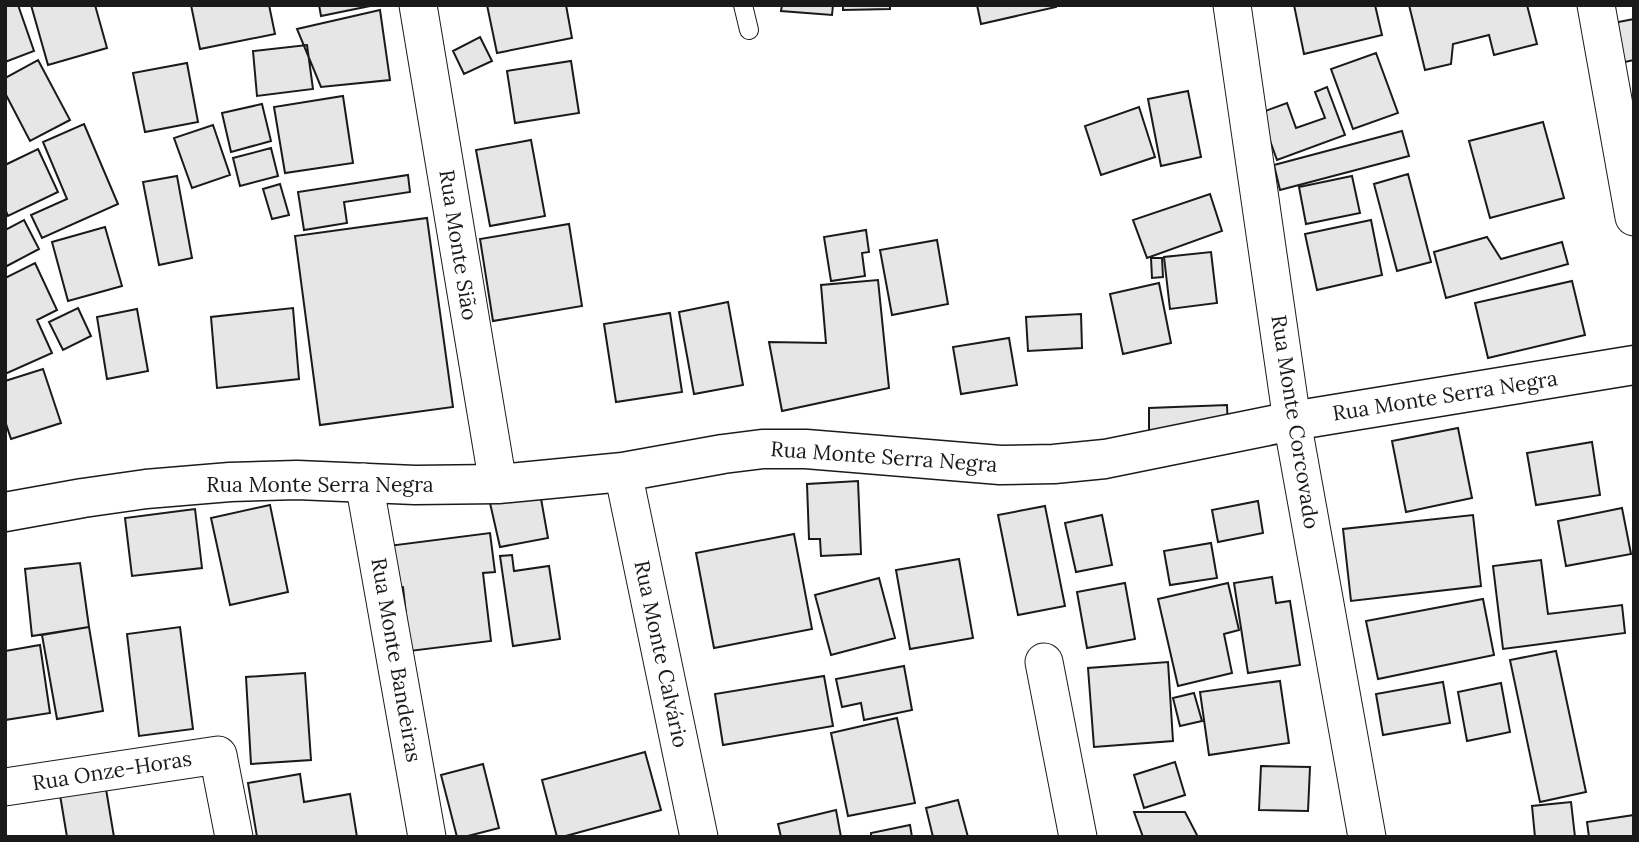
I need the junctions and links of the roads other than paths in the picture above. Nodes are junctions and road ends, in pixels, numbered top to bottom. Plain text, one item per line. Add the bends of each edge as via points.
1 (418, 5) edge
2 (743, 5) edge
3 (1232, 5) edge
4 (1595, 5) edge
5 (749, 30) dead end
6 (1634, 216) edge
7 (1634, 365) edge
8 (1293, 421) junction
9 (624, 472) junction
10 (365, 482) junction
11 (498, 484) junction
12 (5, 512) edge
13 (1044, 662) dead end
14 (5, 787) edge
15 (234, 837) edge
16 (427, 837) edge
17 (699, 837) edge
18 (1078, 837) edge
19 (1367, 837) edge

1 - 11 street, Rua Monte Sião
2 - 5 lane
3 - 8 street, Rua Monte Corcovado
4 - 6 street
7 - 8 street, Rua Monte Serra Negra
8 - 9 street, Rua Monte Serra Negra via 1054,464 1000,466 762,449
8 - 19 street, Rua Monte Corcovado
9 - 11 street, Rua Monte Serra Negra
9 - 17 street, Rua Monte Calvário
10 - 11 street, Rua Monte Serra Negra
10 - 12 street, Rua Monte Serra Negra via 230,482 146,489
10 - 16 street, Rua Monte Bandeiras
13 - 18 street
14 - 15 street, Rua Onze-Horas via 218,755

